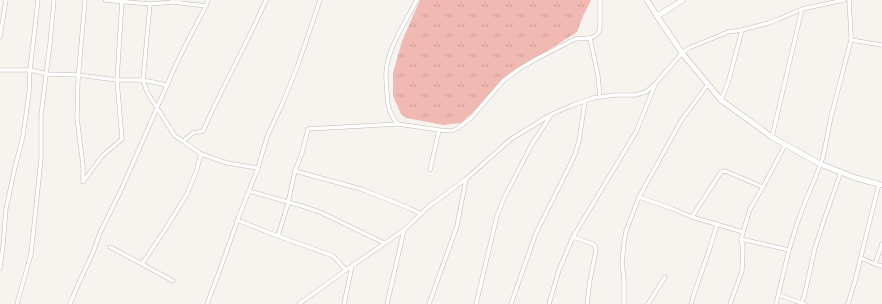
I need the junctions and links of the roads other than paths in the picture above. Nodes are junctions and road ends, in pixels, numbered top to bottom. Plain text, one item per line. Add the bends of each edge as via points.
1 (6, 0) edge
2 (38, 0) edge
3 (54, 0) edge
4 (85, 0) edge
5 (105, 0) edge
6 (208, 0) edge
7 (267, 0) edge
8 (320, 0) edge
9 (417, 0) edge
10 (600, 0) edge
11 (647, 0) edge
12 (683, 0) edge
13 (844, 0) edge
14 (849, 0) edge
15 (122, 1) edge
16 (173, 1) edge
17 (150, 4) junction
18 (206, 6) junction
19 (802, 9) junction
20 (657, 16) junction
21 (742, 30) junction
22 (0, 37) edge
23 (590, 38) junction
24 (851, 40) junction
25 (882, 45) edge
26 (682, 53) junction
27 (0, 70) edge
28 (30, 70) junction
29 (47, 74) junction
30 (78, 75) junction
31 (117, 80) junction
32 (143, 80) junction
33 (656, 83) junction
34 (708, 84) junction
35 (167, 85) junction
36 (600, 97) junction
37 (721, 100) junction
38 (585, 101) junction
39 (157, 108) junction
40 (552, 114) junction
41 (398, 124) junction
42 (440, 130) junction
43 (772, 137) junction
44 (183, 141) junction
45 (785, 145) junction
46 (201, 154) junction
47 (820, 164) junction
48 (258, 168) junction
49 (430, 170) dead end
50 (295, 171) junction
51 (841, 172) junction
52 (466, 179) junction
53 (881, 185) edge
54 (763, 187) junction
55 (249, 192) junction
56 (639, 197) junction
57 (288, 203) junction
58 (421, 214) junction
59 (692, 217) junction
60 (237, 220) junction
61 (717, 224) junction
62 (404, 230) junction
63 (743, 232) junction
64 (278, 236) junction
65 (573, 238) junction
66 (742, 239) junction
67 (384, 243) junction
68 (882, 244) edge
69 (110, 247) dead end
70 (789, 250) junction
71 (861, 258) junction
72 (142, 264) junction
73 (875, 264) junction
74 (352, 265) junction
75 (882, 266) edge
76 (0, 268) edge
77 (346, 270) junction
78 (665, 277) dead end
79 (173, 281) dead end
80 (779, 294) junction
81 (803, 303) edge
82 (17, 304) edge
83 (70, 304) edge
84 (207, 304) edge
85 (299, 304) edge
86 (344, 304) edge
87 (387, 304) edge
88 (429, 304) edge
89 (476, 304) edge
90 (511, 304) edge
91 (549, 304) edge
92 (587, 304) edge
93 (624, 304) edge
94 (648, 304) edge
95 (691, 304) edge
96 (730, 304) edge
97 (776, 304) edge
98 (848, 304) edge

1 - 22 street
2 - 28 street
3 - 29 street
4 - 30 street
5 - 15 street
6 - 18 street
7 - 44 street via 202,130
8 - 48 street via 298,65 267,137
9 - 41 street via 386,65 387,101
10 - 23 street via 599,32
11 - 20 main road
12 - 20 main road
13 - 19 street
14 - 24 street
15 - 17 street
15 - 31 street
16 - 17 street
16 - 18 street
17 - 32 street
18 - 35 street via 176,62
19 - 21 street
19 - 43 street
20 - 26 main road
21 - 26 street via 708,39
21 - 37 street
23 - 36 street
23 - 42 street via 574,39 538,58 503,81 471,118 458,128 452,131
24 - 25 street
24 - 47 street
26 - 33 street
26 - 34 main road
27 - 28 street
28 - 29 street
28 - 76 street via 24,136 6,209
29 - 30 street
29 - 82 street via 41,115 41,159 31,254
30 - 31 street
30 - 31 street via 77,118 83,182 102,156 122,139
31 - 32 street
32 - 35 street
32 - 39 street
33 - 36 street via 646,92 635,95
33 - 65 street via 636,132
34 - 37 main road
34 - 56 street via 680,121
35 - 39 street
36 - 38 street
37 - 43 main road
38 - 40 street
38 - 90 street via 575,154 536,233
39 - 44 street via 175,136
39 - 83 street
40 - 52 street via 511,139
40 - 89 street via 532,144 505,196 497,216
41 - 42 street
41 - 50 street via 308,129
42 - 49 street
43 - 45 main road
44 - 46 street
45 - 47 main road
45 - 54 street
46 - 48 street via 227,163
46 - 72 street via 186,194
47 - 51 main road
47 - 70 street
48 - 55 street
50 - 57 street
50 - 58 street via 361,189
51 - 53 main road
51 - 81 street via 815,248
52 - 58 street
52 - 88 street via 457,226
53 - 71 street
54 - 59 street via 725,171 720,172
54 - 63 street via 750,209
55 - 57 street
55 - 60 street
56 - 59 street
56 - 93 street via 624,242
57 - 64 street
57 - 67 street via 320,212
58 - 62 street
59 - 61 street
60 - 64 street
60 - 84 street
61 - 63 street
61 - 95 street
62 - 67 street
62 - 87 street
63 - 66 street
64 - 77 street via 333,256
65 - 91 street via 559,270
65 - 92 street via 592,244 596,250
66 - 70 street
66 - 96 street via 742,271
67 - 74 street
68 - 73 street
69 - 72 street
70 - 80 street
71 - 73 street
71 - 98 street
72 - 79 street
73 - 75 street
74 - 77 street
74 - 86 street
77 - 85 street
78 - 94 street
80 - 81 street
80 - 97 street

